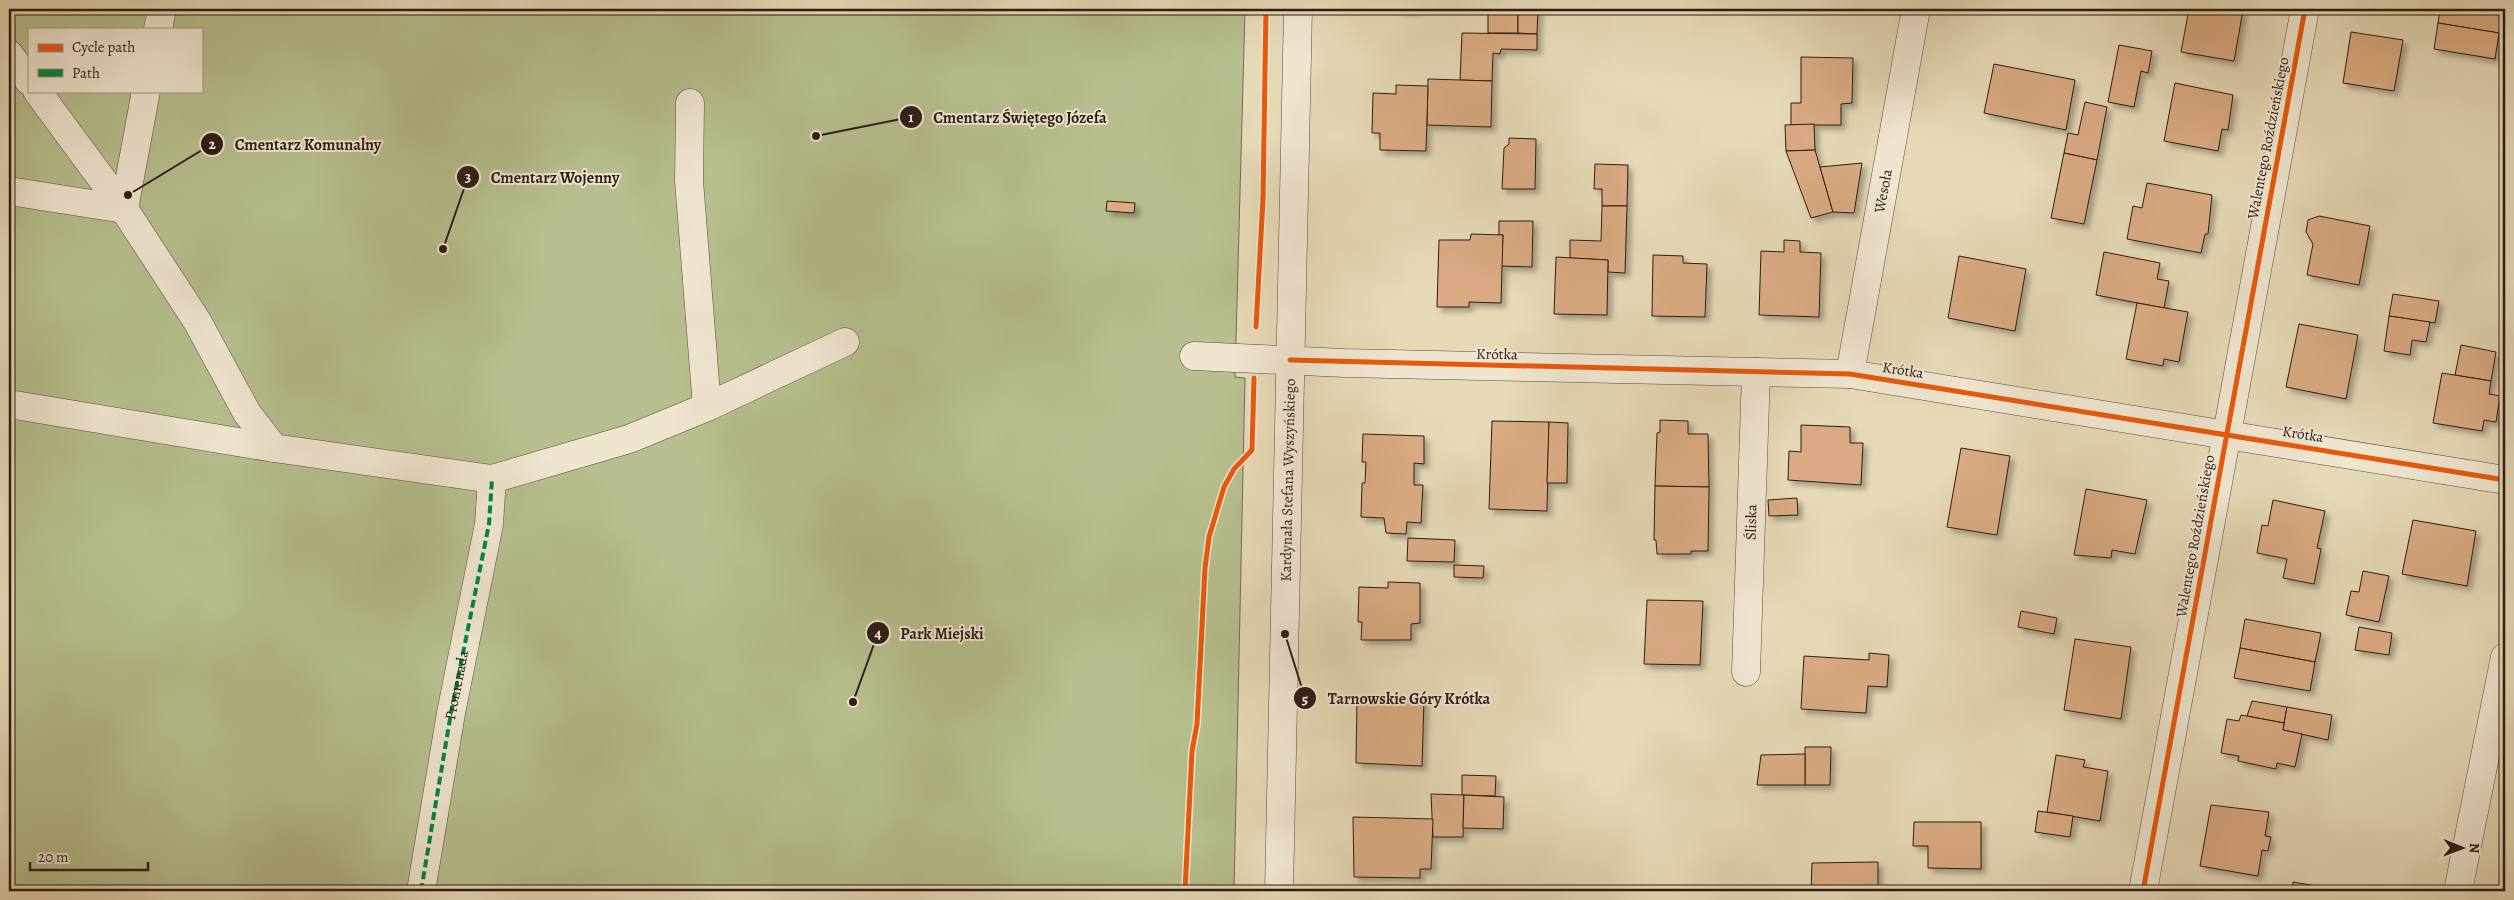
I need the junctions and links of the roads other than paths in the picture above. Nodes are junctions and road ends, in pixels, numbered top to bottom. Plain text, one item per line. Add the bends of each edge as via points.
1 (162, 9) edge
2 (1298, 9) edge
3 (1916, 9) edge
4 (2305, 9) edge
5 (158, 28) edge
6 (9, 54) edge
7 (28, 80) edge
8 (37, 92) edge
9 (146, 92) edge
10 (690, 104) dead end
11 (9, 191) edge
12 (124, 209) junction
13 (845, 342) dead end
14 (1194, 356) dead end
15 (1290, 360) junction
16 (1756, 372) junction
17 (1850, 374) junction
18 (9, 404) edge
19 (707, 406) junction
20 (2226, 434) junction
21 (274, 448) junction
22 (492, 479) junction
23 (2505, 480) edge
24 (2505, 658) edge
25 (1746, 672) dead end
26 (421, 891) edge
27 (1279, 891) edge
28 (2143, 891) edge
29 (2458, 891) edge

1 - 5 street
2 - 15 street, Kardynała Stefana Wyszyńskiego
3 - 17 street, Wesoła
4 - 20 street, Walentego Roździeńskiego
6 - 7 street
8 - 12 street
9 - 12 street
10 - 19 street via 689,181
11 - 12 street
12 - 21 street via 197,321 247,413
13 - 19 street
14 - 15 street, Krótka
15 - 16 street, Krótka
15 - 27 street, Kardynała Stefana Wyszyńskiego
16 - 17 street, Krótka
16 - 25 street, Śliska
17 - 20 street, Krótka
18 - 21 street
19 - 22 street via 629,439
20 - 23 street, Krótka
20 - 28 street, Walentego Roździeńskiego
21 - 22 street
22 - 26 street, Promenada via 489,524 451,713
24 - 29 street

